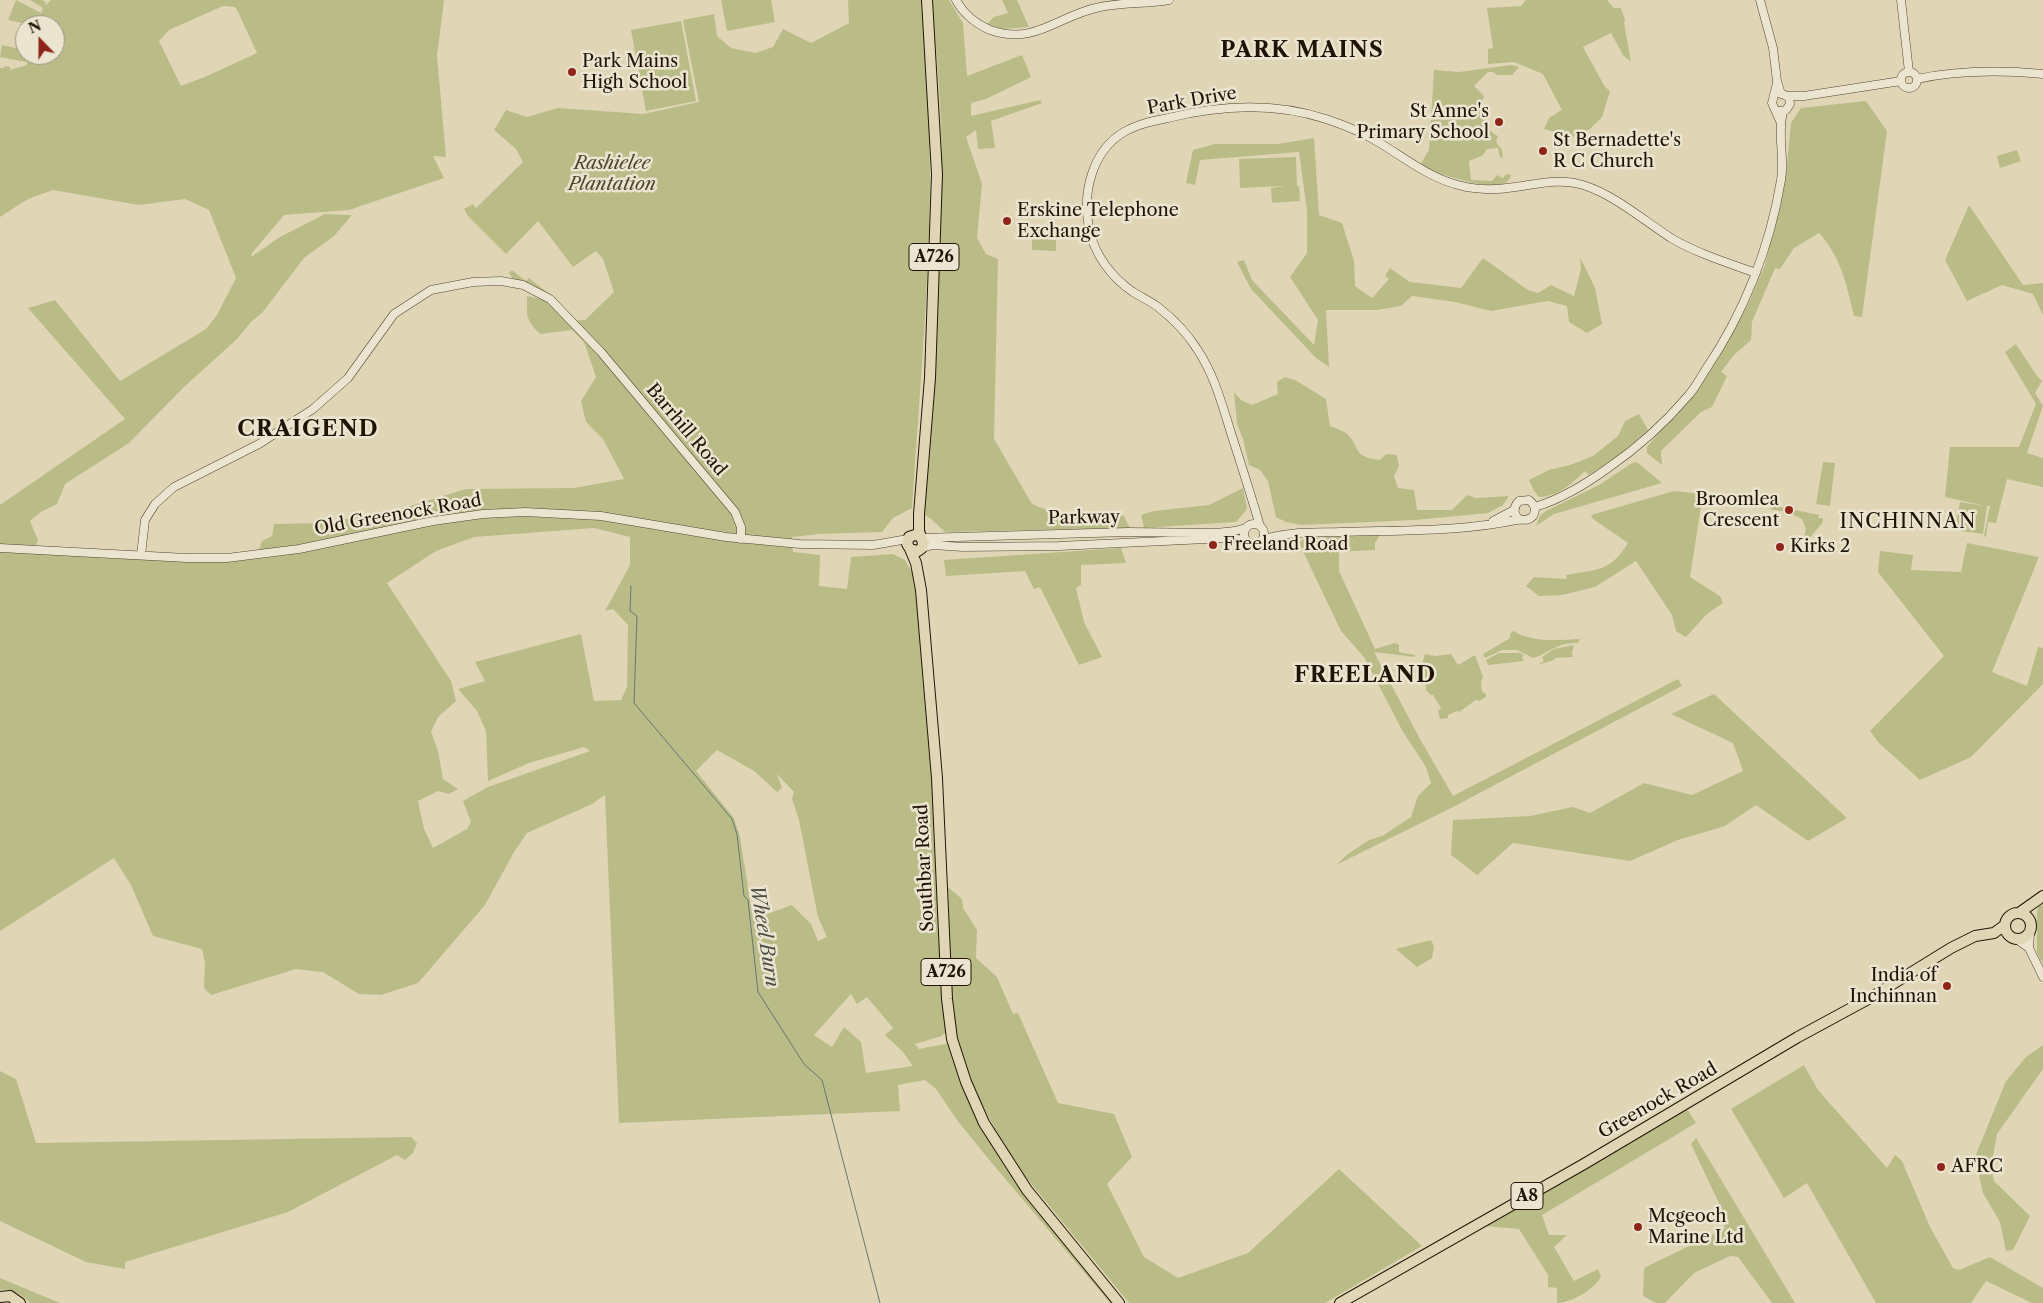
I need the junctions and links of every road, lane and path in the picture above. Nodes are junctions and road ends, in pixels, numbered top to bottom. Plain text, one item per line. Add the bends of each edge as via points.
1 (927, 0) edge
2 (956, 0) edge
3 (1169, 0) edge
4 (1760, 0) edge
5 (1901, 0) edge
6 (1909, 72) junction
7 (2043, 74) edge
8 (1917, 79) junction
9 (1901, 81) junction
10 (1783, 97) junction
11 (1780, 111) junction
12 (1756, 273) junction
13 (1254, 504) junction
14 (1535, 507) junction
15 (1514, 510) junction
16 (1519, 519) junction
17 (1480, 526) junction
18 (1246, 527) junction
19 (1261, 527) junction
20 (1288, 534) junction
21 (741, 539) junction
22 (1246, 540) junction
23 (1262, 540) junction
24 (915, 543) junction
25 (0, 548) edge
26 (141, 555) junction
27 (2043, 896) edge
28 (2034, 904) junction
29 (2019, 913) junction
30 (2030, 920) junction
31 (2004, 925) junction
32 (1994, 933) junction
33 (2030, 933) junction
34 (2014, 938) junction
35 (2029, 948) junction
36 (2043, 977) edge
37 (0, 1296) edge
38 (20, 1303) edge
39 (1119, 1303) edge
40 (1340, 1303) edge

1 - 24 main road, A726 via 937,174 930,378
2 - 3 street via 970,18 984,27 1002,34 1018,35 1036,32 1099,7
4 - 10 street via 1774,48 1777,81
5 - 6 street
6 - 8 street
6 - 9 street via 1903,74
7 - 8 street via 2008,71 1948,73
8 - 9 street via 1910,88
9 - 10 street
10 - 11 street via 1788,108
10 - 11 street via 1772,103
11 - 12 street via 1781,178
12 - 13 street, Park Drive via 1674,240 1614,201 1580,184 1545,182 1486,189 1459,185 1430,176 1379,142 1323,118 1279,109 1217,108 1137,126 1108,146 1095,167 1087,196 1088,221 1095,247 1119,281 1158,308 1196,348 1216,389
12 - 14 street via 1725,341 1688,396 1635,450 1596,477 1551,502
13 - 18 street
13 - 19 street, Park Drive
14 - 15 street via 1529,500 1522,499
14 - 16 street via 1530,519
15 - 16 street
15 - 17 street
16 - 17 street
17 - 20 street
18 - 19 street via 1253,524
18 - 22 street
18 - 24 street, Parkway via 1222,533 1128,532
19 - 20 street
19 - 23 street
20 - 23 street
21 - 24 street, Old Greenock Road via 834,545
21 - 26 street, Old Greenock Road via 621,519 525,512 433,520 269,554 212,558
21 - 26 street, Barrhill Road via 741,527 734,512 595,345 550,300 523,286 501,281 473,282 431,290 394,314 348,378 313,409 259,444 174,487 155,504 145,520
22 - 23 street via 1254,544
22 - 24 street, Parkway via 973,547
24 - 39 main road, Southbar Road / A726 via 937,778 947,999 952,1039 984,1123 1027,1190
25 - 26 street, Old Greenock Road
27 - 28 main road, A8
28 - 29 main road, A8
28 - 30 main road
29 - 30 main road
29 - 31 main road, A8 via 2010,916
30 - 33 main road
31 - 32 main road, Greenock Road / A8
31 - 34 main road via 2006,933
32 - 34 main road, Greenock Road / A8
32 - 40 main road, Greenock Road / A8 via 1975,936 1951,948 1870,998
33 - 34 main road via 2025,938
33 - 35 street
34 - 35 street
35 - 36 street
37 - 38 main road via 10,1296

